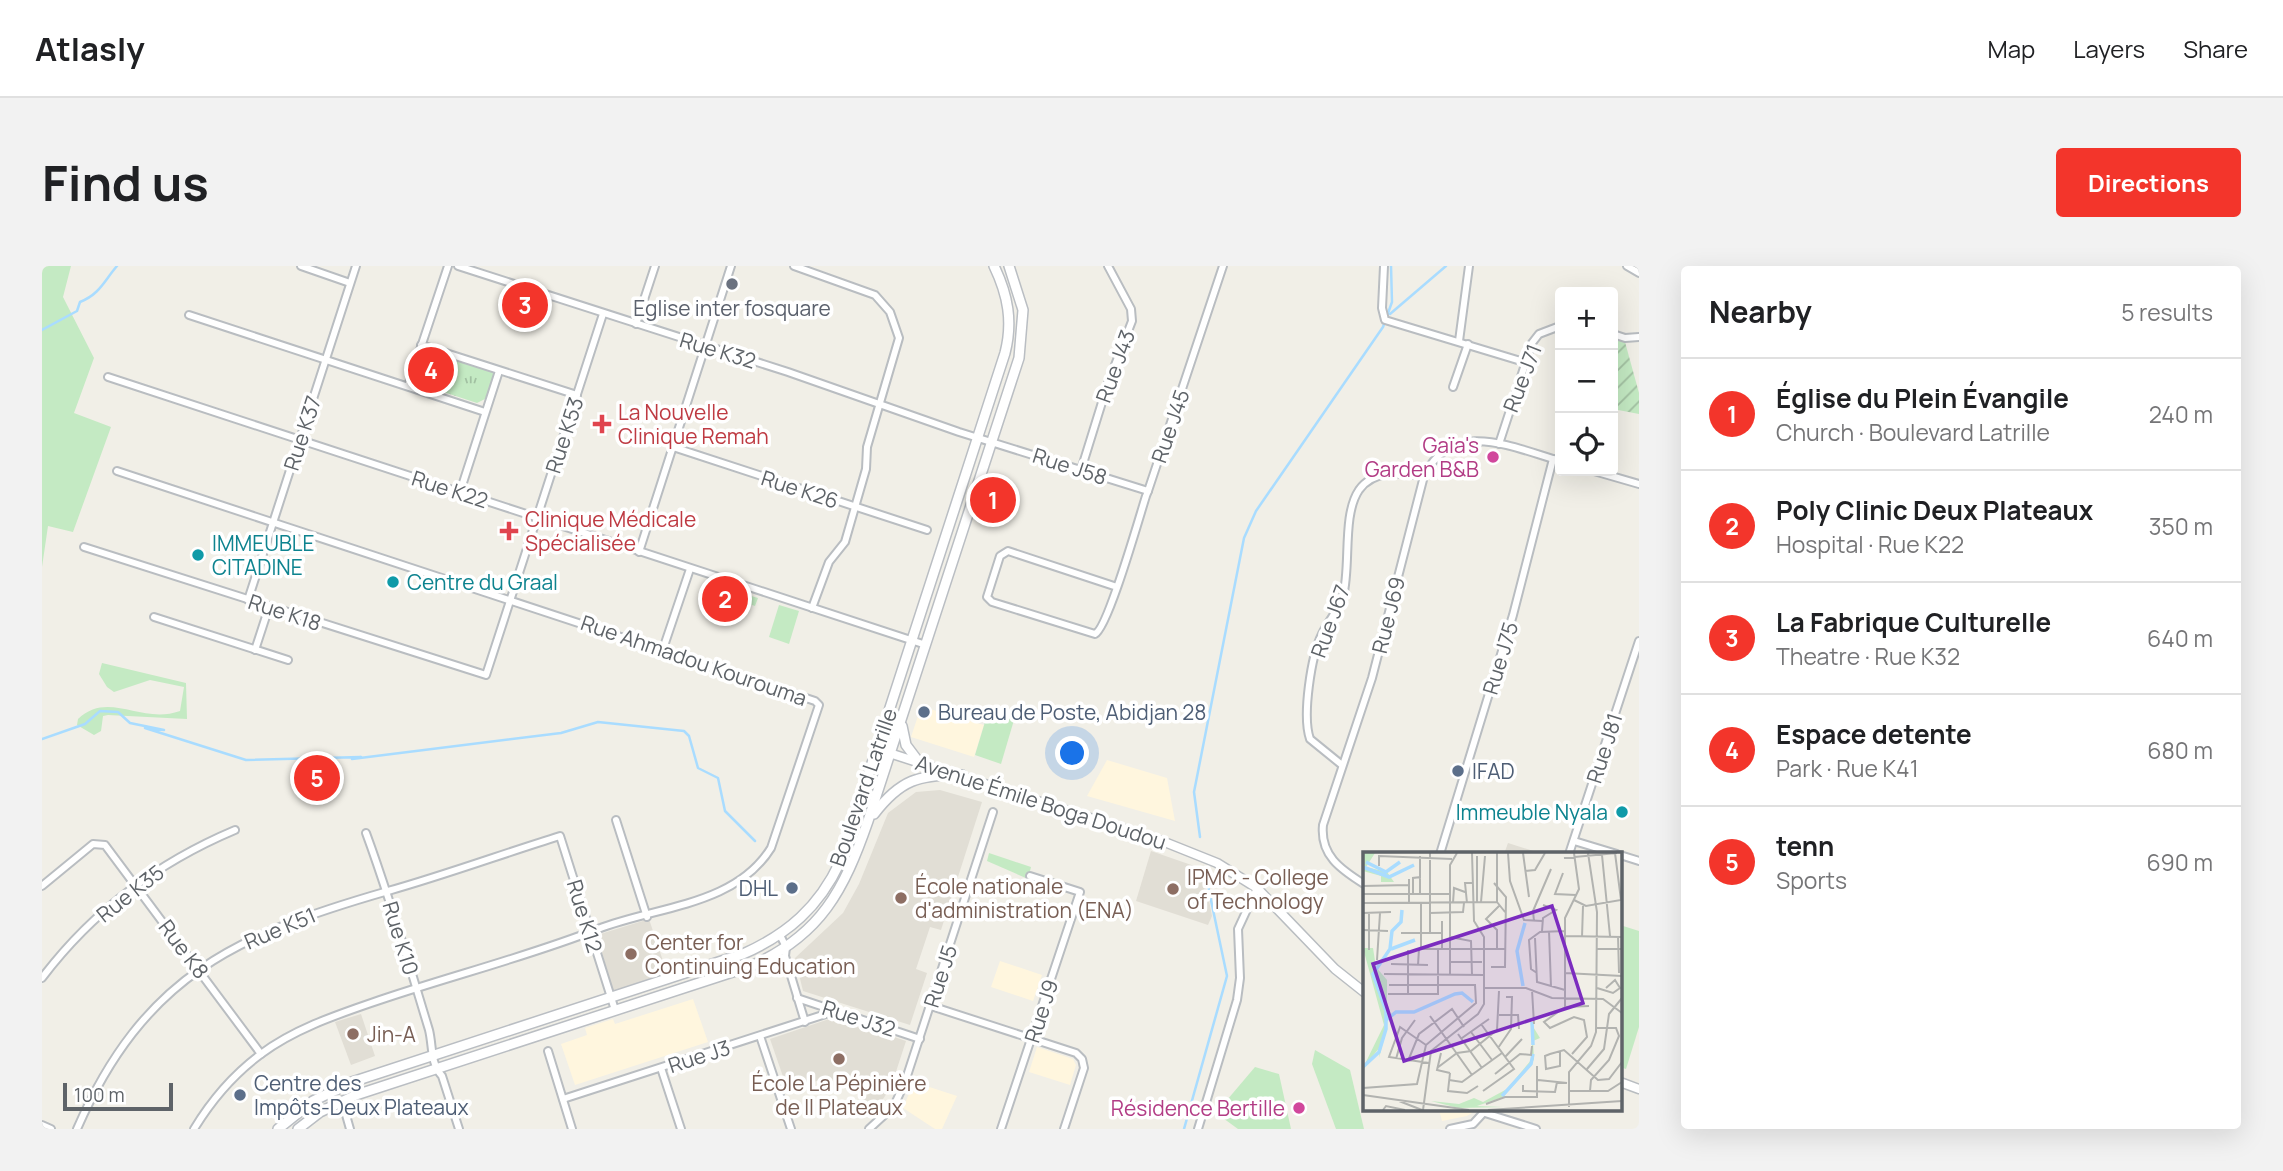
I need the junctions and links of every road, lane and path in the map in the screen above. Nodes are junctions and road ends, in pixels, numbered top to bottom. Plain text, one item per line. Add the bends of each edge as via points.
1 (301, 266) edge
2 (356, 266) edge
3 (449, 266) edge
4 (458, 266) edge
5 (655, 266) edge
6 (731, 266) edge
7 (794, 266) edge
8 (994, 266) edge
9 (1009, 266) edge
10 (1108, 266) edge
11 (1223, 266) edge
12 (1384, 266) edge
13 (1469, 266) edge
14 (1627, 266) edge
15 (472, 268) edge
16 (1639, 274) edge
17 (350, 283) junction
18 (603, 314) junction
19 (189, 315) dead end
20 (636, 324) junction
21 (1555, 328) edge
22 (1618, 336) edge
23 (1639, 337) edge
24 (1460, 341) junction
25 (1468, 344) junction
26 (421, 345) junction
27 (706, 346) junction
28 (326, 360) junction
29 (1524, 362) junction
30 (499, 371) junction
31 (108, 377) dead end
32 (408, 386) junction
33 (1453, 387) dead end
34 (577, 395) junction
35 (879, 404) junction
36 (485, 412) junction
37 (977, 438) junction
38 (300, 440) junction
39 (992, 442) junction
40 (1499, 444) junction
41 (673, 447) junction
42 (1555, 459) edge
43 (1555, 467) edge
44 (1081, 470) junction
45 (117, 471) dead end
46 (1424, 476) junction
47 (1611, 476) edge
48 (1639, 484) edge
49 (1148, 491) junction
50 (460, 492) junction
51 (856, 507) junction
52 (538, 518) junction
53 (273, 523) junction
54 (927, 530) dead end
55 (84, 547) dead end
56 (639, 552) junction
57 (690, 569) junction
58 (722, 579) junction
59 (1116, 587) junction
60 (717, 594) dead end
61 (511, 599) junction
62 (248, 600) junction
63 (269, 607) junction
64 (812, 608) junction
65 (154, 617) dead end
66 (911, 640) junction
67 (1639, 641) edge
68 (926, 645) junction
69 (663, 649) junction
70 (256, 650) junction
71 (288, 660) dead end
72 (486, 676) joint
73 (901, 720) junction
74 (877, 748) junction
75 (891, 753) junction
76 (918, 761) junction
77 (1342, 765) junction
78 (962, 775) junction
79 (993, 812) dead end
80 (617, 820) dead end
81 (868, 821) junction
82 (235, 830) dead end
83 (366, 833) dead end
84 (560, 836) joint
85 (1574, 841) junction
86 (1441, 852) edge
87 (1570, 852) edge
88 (1609, 852) edge
89 (1622, 856) edge
90 (1639, 861) edge
91 (1030, 876) dead end
92 (1363, 883) edge
93 (137, 885) junction
94 (42, 886) edge
95 (1257, 888) junction
96 (387, 891) junction
97 (647, 917) junction
98 (590, 933) junction
99 (776, 938) junction
100 (783, 952) junction
101 (200, 969) junction
102 (42, 978) edge
103 (416, 987) junction
104 (1363, 991) edge
105 (610, 996) junction
106 (797, 998) junction
107 (931, 1006) junction
108 (615, 1010) junction
109 (835, 1011) junction
110 (805, 1022) junction
111 (760, 1036) junction
112 (920, 1039) junction
113 (1032, 1039) junction
114 (435, 1051) junction
115 (548, 1051) dead end
116 (261, 1054) junction
117 (662, 1068) junction
118 (440, 1070) junction
119 (1622, 1083) edge
120 (1639, 1089) edge
121 (563, 1100) junction
122 (341, 1102) junction
123 (1485, 1112) edge
124 (1489, 1112) edge
125 (346, 1115) joint
126 (42, 1125) edge
127 (51, 1129) edge
128 (77, 1129) edge
129 (194, 1129) edge
130 (278, 1129) edge
131 (298, 1129) edge
132 (350, 1129) edge
133 (459, 1129) edge
134 (572, 1129) edge
135 (681, 1129) edge
136 (791, 1129) edge
137 (869, 1129) edge
138 (1001, 1129) edge
139 (1064, 1129) edge
140 (1198, 1129) edge
141 (1450, 1129) edge
142 (1536, 1129) edge

1 - 17 street
2 - 17 street, Rue K37
3 - 26 street
4 - 15 street, Rue K32
5 - 20 street
6 - 27 street
7 - 35 street via 863,288 880,298 890,312 899,338
8 - 37 main road, Boulevard Latrille via 1007,298 1010,327
9 - 39 main road, Boulevard Latrille via 1023,310 1022,342
10 - 44 street, Rue J43 via 1131,309 1132,321
11 - 49 street, Rue J45
12 - 24 street via 1385,320
13 - 24 street
14 - 16 street
15 - 18 street, Rue K32
17 - 28 street, Rue K37
18 - 20 street, Rue K32
18 - 34 street, Rue K53
19 - 28 street
20 - 27 street, Rue K32
21 - 29 street, Rue J71 via 1539,334
22 - 23 street
24 - 25 street
25 - 29 street
25 - 33 street
26 - 30 street
26 - 32 street
27 - 35 street, Rue K32
27 - 41 street
28 - 32 street
28 - 38 street, Rue K37
29 - 40 street, Rue J71
30 - 34 street
30 - 36 street
31 - 38 street, Rue K22
32 - 36 street
34 - 52 street, Rue K53
35 - 37 street, Rue K32
35 - 51 street
36 - 50 street
37 - 39 street, Rue J58
37 - 66 main road, Boulevard Latrille
38 - 50 street, Rue K22
38 - 53 street, Rue K37
39 - 44 street, Rue J58
39 - 68 main road, Boulevard Latrille
40 - 42 street, Rue J69
40 - 46 street, Rue J69 via 1462,442 1446,447
41 - 51 street, Rue K26
41 - 56 street
43 - 86 street, Rue J75
44 - 49 street, Rue J58
45 - 53 street, Rue Ahmadou Kourouma
46 - 77 street, Rue J69 via 1372,678
46 - 77 street, Rue J67 via 1383,474 1370,479 1353,505 1342,597 1317,645 1307,721 1310,739
47 - 48 street
49 - 59 street, Rue J45
50 - 52 street, Rue K22
51 - 54 street, Rue K26
51 - 64 street via 845,542 829,562
52 - 56 street, Rue K22
52 - 61 street, Rue K53
53 - 61 street, Rue Ahmadou Kourouma
53 - 62 street, Rue K37
55 - 62 street, Rue K18
56 - 57 street, Rue K22
57 - 58 street, Rue K22
57 - 69 street
58 - 60 street
58 - 64 street, Rue K22
59 - 59 street, Rue J45 via 1102,630 1095,634 987,597 1000,555 1008,551
61 - 69 street, Rue Ahmadou Kourouma
61 - 72 street, Rue K53
62 - 63 street, Rue K18
63 - 70 street
63 - 72 street, Rue K18
64 - 66 street, Rue K22
65 - 70 street
66 - 68 street, Rue K22
66 - 74 main road, Boulevard Latrille
67 - 85 street, Rue J81
68 - 73 main road, Boulevard Latrille
69 - 97 street, Rue Ahmadou Kourouma via 819,705 779,831 762,863 735,885
70 - 71 street
73 - 75 main road, Boulevard Latrille
73 - 76 main road via 904,740
74 - 75 street, Avenue Émile Boga Doudou
74 - 99 main road, Boulevard Latrille via 832,879 803,916
75 - 76 street, Avenue Émile Boga Doudou
75 - 81 main road, Boulevard Latrille
76 - 78 street, Avenue Émile Boga Doudou
77 - 92 street, Rue J69 via 1321,841 1338,865
78 - 81 main road via 933,774 908,782
78 - 95 street, Avenue Émile Boga Doudou via 1198,853
79 - 107 street, Rue J5
80 - 97 street
81 - 100 main road, Boulevard Latrille via 840,892 816,923
82 - 93 street, Rue K35 via 187,852
83 - 96 street, Rue K10
84 - 96 street, Rue K51
84 - 98 street, Rue K12
85 - 87 street, Rue J81
85 - 88 street
89 - 90 street
91 - 113 street, Rue J9 via 1080,892
93 - 94 street, Rue K8 via 105,845 93,844
93 - 101 street, Rue K8
93 - 102 street, Rue K35 via 80,934
95 - 104 street, Avenue Émile Boga Doudou
95 - 140 street via 1238,929 1237,1000
96 - 101 street, Rue K51 via 270,930
96 - 103 street, Rue K10
97 - 98 street, Rue Ahmadou Kourouma
98 - 103 street, Rue Ahmadou Kourouma
98 - 105 street, Rue K12
99 - 100 street, Rue J32
99 - 105 main road, Boulevard Latrille via 743,954
100 - 106 street, Rue J32
100 - 108 main road, Boulevard Latrille
101 - 116 street, Rue K8
101 - 128 street, Rue K51 via 130,1036 93,1091
103 - 114 street, Rue K10
103 - 116 street, Rue Ahmadou Kourouma via 312,1025
105 - 108 street, Rue K12
105 - 114 main road, Boulevard Latrille
106 - 109 street, Rue J32
106 - 110 street, Rue J32
107 - 112 street, Rue J5
107 - 113 street
108 - 118 main road, Boulevard Latrille
109 - 110 street, Rue J3
109 - 112 street, Rue J32
110 - 111 street, Rue J3
111 - 117 street, Rue J3
111 - 136 street
112 - 137 street, Rue J5 via 894,1106
113 - 138 street, Rue J9
113 - 139 street via 1083,1059
114 - 118 street, Rue K10
114 - 130 main road, Boulevard Latrille via 331,1091
115 - 121 street
116 - 129 street, Rue Ahmadou Kourouma via 218,1096
117 - 121 street, Rue J3
117 - 135 street
118 - 122 main road, Boulevard Latrille
118 - 133 street, Rue K10
119 - 120 street
121 - 134 street
122 - 125 street
122 - 131 main road, Boulevard Latrille
123 - 141 street via 1473,1124
124 - 142 street
125 - 132 street
126 - 127 street

